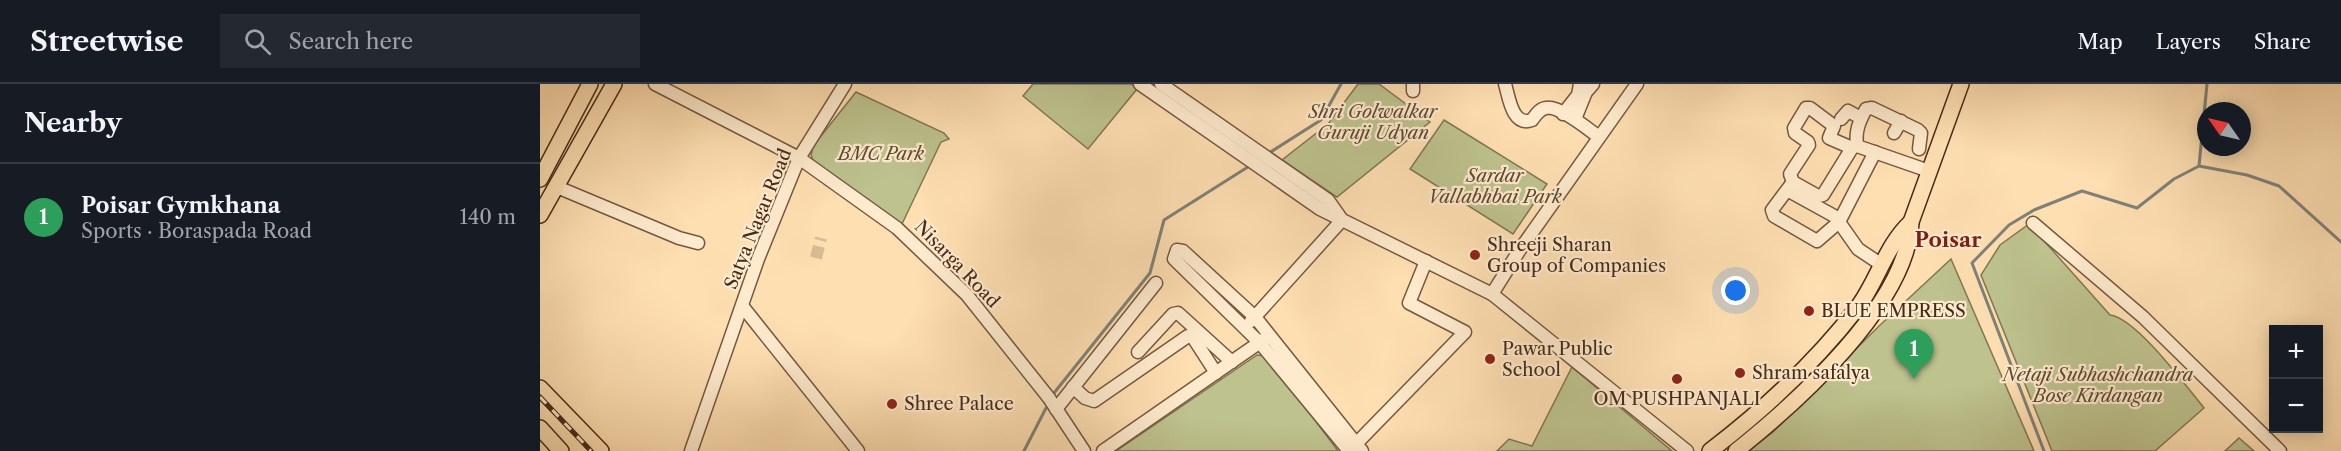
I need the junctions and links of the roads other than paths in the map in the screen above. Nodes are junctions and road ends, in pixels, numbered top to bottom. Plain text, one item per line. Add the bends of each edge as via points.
1 (590, 84) edge
2 (614, 84) edge
3 (655, 84) edge
4 (845, 84) edge
5 (1140, 84) edge
6 (1161, 84) edge
7 (1505, 84) edge
8 (1580, 84) edge
9 (1593, 84) edge
10 (1637, 84) edge
11 (1961, 84) edge
12 (1563, 114) junction
13 (1841, 118) dead end
14 (1861, 118) junction
15 (1575, 119) junction
16 (1901, 121) junction
17 (1894, 133) dead end
18 (1599, 137) junction
19 (1240, 147) junction
20 (1854, 147) junction
21 (1918, 150) dead end
22 (1875, 152) junction
23 (799, 158) junction
24 (1929, 171) junction
25 (540, 179) edge
26 (1790, 185) junction
27 (557, 187) junction
28 (540, 215) edge
29 (1342, 219) junction
30 (1839, 222) junction
31 (1911, 222) junction
32 (2033, 223) dead end
33 (698, 243) dead end
34 (1426, 261) junction
35 (1882, 266) junction
36 (1156, 284) dead end
37 (1492, 294) junction
38 (742, 307) junction
39 (1856, 309) junction
40 (1255, 317) junction
41 (1869, 319) junction
42 (1245, 328) junction
43 (1265, 339) junction
44 (1137, 352) dead end
45 (1232, 362) junction
46 (1216, 373) junction
47 (1073, 387) junction
48 (540, 388) edge
49 (1056, 409) junction
50 (540, 428) edge
51 (1354, 449) edge
52 (557, 450) edge
53 (601, 451) edge
54 (691, 451) edge
55 (858, 451) edge
56 (1084, 451) edge
57 (1103, 451) edge
58 (1687, 451) edge
59 (1710, 451) edge
60 (1736, 451) edge
61 (2280, 451) edge

1 - 25 main road
2 - 27 main road
3 - 23 street, Nisarga Road
4 - 23 street, Satya Nagar Road
5 - 19 street
6 - 19 street
7 - 12 street via 1515,117 1521,121 1532,120 1547,107
8 - 12 street via 1578,95
9 - 15 street
10 - 18 street
11 - 24 main road
12 - 15 street
13 - 14 street via 1848,111
14 - 16 street via 1866,109 1872,108
14 - 20 street
15 - 18 street
16 - 17 street
16 - 21 street via 1922,133
18 - 37 street
19 - 29 street via 1320,209
20 - 22 street
20 - 26 street via 1823,195
20 - 26 street via 1829,138 1834,126 1806,108 1794,128 1809,145 1790,174
22 - 24 street
22 - 30 street
23 - 38 street, Satya Nagar Road
23 - 49 street, Nisarga Road via 897,228 967,295
24 - 31 main road
26 - 30 street
26 - 30 street via 1772,210 1774,216 1817,241
27 - 28 main road
27 - 33 street
29 - 34 street
29 - 40 street
30 - 35 street via 1858,249
31 - 35 main road via 1898,234
31 - 41 main road via 1911,235 1899,267
32 - 61 street via 2144,317
34 - 37 street
34 - 51 street via 1410,303 1466,332
35 - 39 main road
36 - 47 street
37 - 58 street
38 - 54 street, Satya Nagar Road
38 - 55 street, Satya Nagar Road
39 - 41 main road
39 - 59 main road via 1798,377
40 - 42 street
40 - 42 street via 1177,249 1174,259
40 - 43 street
41 - 60 main road via 1811,385
42 - 43 street
43 - 45 street
43 - 51 street
44 - 45 street via 1178,313
45 - 46 street
46 - 47 street via 1192,336 1188,336 1094,401
46 - 57 street
47 - 49 street
48 - 53 main road
49 - 56 street, Nisarga Road
50 - 52 main road

